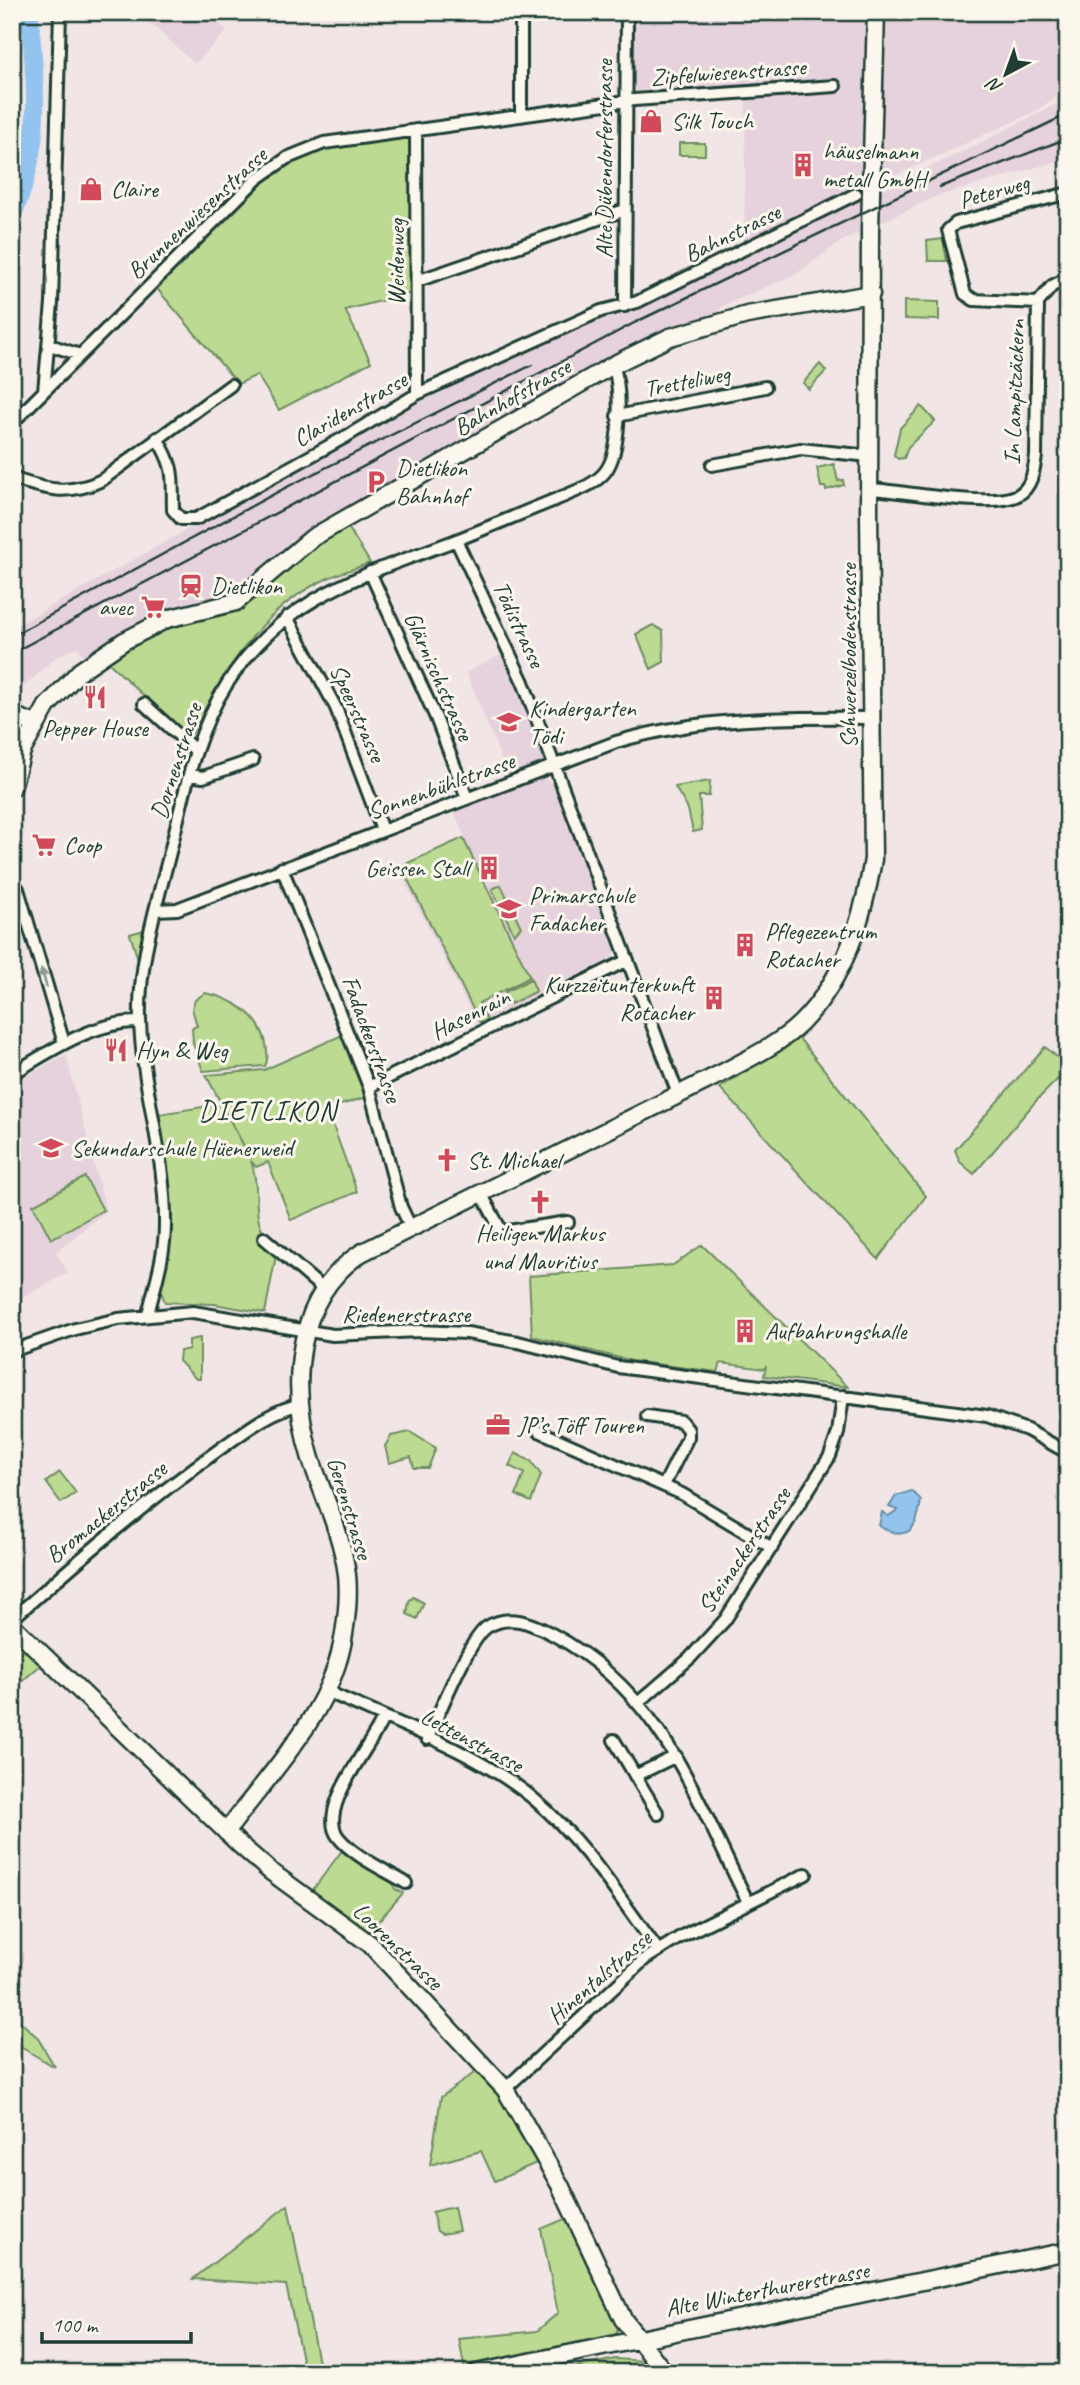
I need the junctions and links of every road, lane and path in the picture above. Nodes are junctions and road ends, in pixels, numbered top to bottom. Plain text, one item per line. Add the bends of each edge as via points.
1 (60, 12) edge
2 (521, 12) edge
3 (627, 12) edge
4 (876, 12) edge
5 (835, 86) dead end
6 (624, 103) junction
7 (521, 116) junction
8 (416, 130) junction
9 (1068, 193) edge
10 (856, 194) dead end
11 (625, 211) junction
12 (1068, 278) edge
13 (417, 281) junction
14 (871, 294) junction
15 (1038, 303) junction
16 (625, 306) junction
17 (50, 345) junction
18 (80, 355) junction
19 (613, 365) junction
20 (231, 385) dead end
21 (765, 387) dead end
22 (44, 391) junction
23 (417, 394) junction
24 (617, 416) junction
25 (12, 423) edge
26 (157, 438) junction
27 (870, 456) junction
28 (712, 465) dead end
29 (12, 478) edge
30 (871, 489) junction
31 (456, 540) junction
32 (370, 572) junction
33 (287, 617) junction
34 (144, 704) dead end
35 (12, 715) edge
36 (871, 718) junction
37 (35, 724) junction
38 (196, 751) junction
39 (253, 760) dead end
40 (555, 767) junction
41 (190, 775) junction
42 (12, 788) edge
43 (467, 798) junction
44 (382, 830) junction
45 (282, 868) junction
46 (12, 883) edge
47 (156, 909) junction
48 (628, 960) junction
49 (140, 1022) junction
50 (64, 1043) junction
51 (12, 1074) edge
52 (369, 1087) junction
53 (678, 1094) junction
54 (481, 1193) junction
55 (568, 1222) dead end
56 (411, 1228) junction
57 (264, 1238) dead end
58 (323, 1289) junction
59 (148, 1314) junction
60 (305, 1331) junction
61 (12, 1351) edge
62 (843, 1396) junction
63 (300, 1405) junction
64 (647, 1416) dead end
65 (539, 1431) dead end
66 (1068, 1453) edge
67 (664, 1485) junction
68 (772, 1548) junction
69 (12, 1619) edge
70 (12, 1625) edge
71 (326, 1691) junction
72 (639, 1702) junction
73 (383, 1718) junction
74 (427, 1739) junction
75 (614, 1740) dead end
76 (676, 1756) junction
77 (635, 1776) junction
78 (658, 1814) dead end
79 (226, 1832) junction
80 (806, 1874) dead end
81 (406, 1883) dead end
82 (748, 1902) junction
83 (658, 1950) junction
84 (505, 2089) junction
85 (1068, 2252) edge
86 (638, 2339) junction
87 (475, 2373) edge
88 (665, 2373) edge

1 - 17 street
2 - 7 street
3 - 6 street, Alte Dübendorferstrasse
4 - 14 street
5 - 6 street, Zipfelwiesenstrasse
6 - 7 street, Brunnenwiesenstrasse
6 - 11 street, Alte Dübendorferstrasse
7 - 8 street, Brunnenwiesenstrasse
8 - 13 street, Weidenweg
8 - 18 street, Brunnenwiesenstrasse via 324,143 271,167
9 - 15 street, Peterweg via 956,223 948,230 965,294 974,300
10 - 16 street, Bahnstrasse
11 - 13 street
11 - 16 street, Alte Dübendorferstrasse
12 - 15 street, In Lampitzäckern via 1052,286
13 - 23 street, Weidenweg
14 - 19 street, Bahnhofstrasse via 714,322
14 - 27 street, Schwerzelbodenstrasse
15 - 30 street, In Lampitzäckern via 1036,456 1024,490 998,501
16 - 23 street, Claridenstrasse via 601,311
17 - 18 street
17 - 22 street
18 - 22 street, Brunnenwiesenstrasse
19 - 24 street, Dornenstrasse via 619,381
19 - 37 street, Bahnhofstrasse via 303,543 236,602 156,624 98,656 55,695
20 - 26 street
21 - 24 street, Tretteliweg
22 - 25 street, Brunnenwiesenstrasse
23 - 26 street, Claridenstrasse via 188,522 173,510 175,480
24 - 31 street, Dornenstrasse via 614,453 598,479
26 - 29 street via 85,489 45,490
27 - 28 street via 800,449
27 - 30 street, Schwerzelbodenstrasse
30 - 36 street, Schwerzelbodenstrasse
31 - 32 street, Dornenstrasse
31 - 40 street, Tödistrasse via 523,682
32 - 33 street, Dornenstrasse via 330,588
32 - 43 street, Glärnischstrasse
33 - 38 street, Dornenstrasse via 227,684
33 - 44 street, Speerstrasse via 336,708
34 - 38 street
35 - 37 street
36 - 40 street, Sonnenbühlstrasse via 754,718 671,728 616,742
36 - 53 street, Schwerzelbodenstrasse via 873,859 865,907 844,962 815,1003 795,1018 784,1034 751,1058
37 - 42 street, Bahnhofstrasse
38 - 41 street, Dornenstrasse
39 - 41 street via 203,778
40 - 43 street, Sonnenbühlstrasse
40 - 48 street, Tödistrasse
41 - 47 street, Dornenstrasse
43 - 44 street, Sonnenbühlstrasse
44 - 45 street, Sonnenbühlstrasse
45 - 47 street, Sonnenbühlstrasse via 177,909
45 - 52 street, Fadackerstrasse
50 -> 46 street via 18,889
47 - 49 street, Dornenstrasse via 140,993
48 - 52 street, Hasenrain
48 - 53 street, Tödistrasse
49 - 50 street via 124,1021
49 - 59 street, Dornenstrasse via 165,1225
50 - 51 street
52 - 56 street, Fadackerstrasse via 401,1207
53 - 54 street, Schwerzelbodenstrasse
54 - 55 street via 502,1232
54 - 56 street, Schwerzelbodenstrasse
56 - 58 street, Schwerzelbodenstrasse via 353,1259
57 - 58 street
58 - 60 street, Schwerzelbodenstrasse
59 - 60 street, Riedenerstrasse via 226,1315
59 - 61 street, Riedenerstrasse via 75,1329
60 - 62 street, Riedenerstrasse via 333,1335 467,1333 618,1367
60 - 63 street, Gerenstrasse
62 - 66 street, Riedenerstrasse via 987,1416 1027,1430
62 - 68 street, Steinackerstrasse via 833,1449
63 - 69 street, Bromackerstrasse via 264,1420 196,1466 122,1522
63 - 71 street, Gerenstrasse via 347,1577 344,1633
64 - 67 street via 681,1422 688,1430
65 - 67 street
67 - 68 street
68 - 72 street, Steinackerstrasse via 714,1632
70 - 79 street, Loorenstrasse
71 - 73 street, Lettenstrasse
71 - 79 street, Gerenstrasse via 305,1728
72 - 74 street via 572,1645 526,1622 503,1621 489,1626 475,1640
72 - 76 street
73 - 74 street, Lettenstrasse
73 - 81 street via 336,1801 331,1819 342,1841
74 - 83 street, Lettenstrasse via 497,1773 543,1807 568,1832
75 - 77 street
76 - 77 street
76 - 82 street
77 - 78 street
79 - 84 street, Loorenstrasse via 270,1871 370,1944
80 - 82 street, Hinentalstrasse
82 - 83 street, Hinentalstrasse
83 - 84 street, Hinentalstrasse
84 - 86 street, Loorenstrasse via 560,2185 623,2319
85 - 86 street, Alte Winterthurerstrasse
86 - 87 street, Alte Winterthurerstrasse
86 - 88 street, Loorenstrasse

